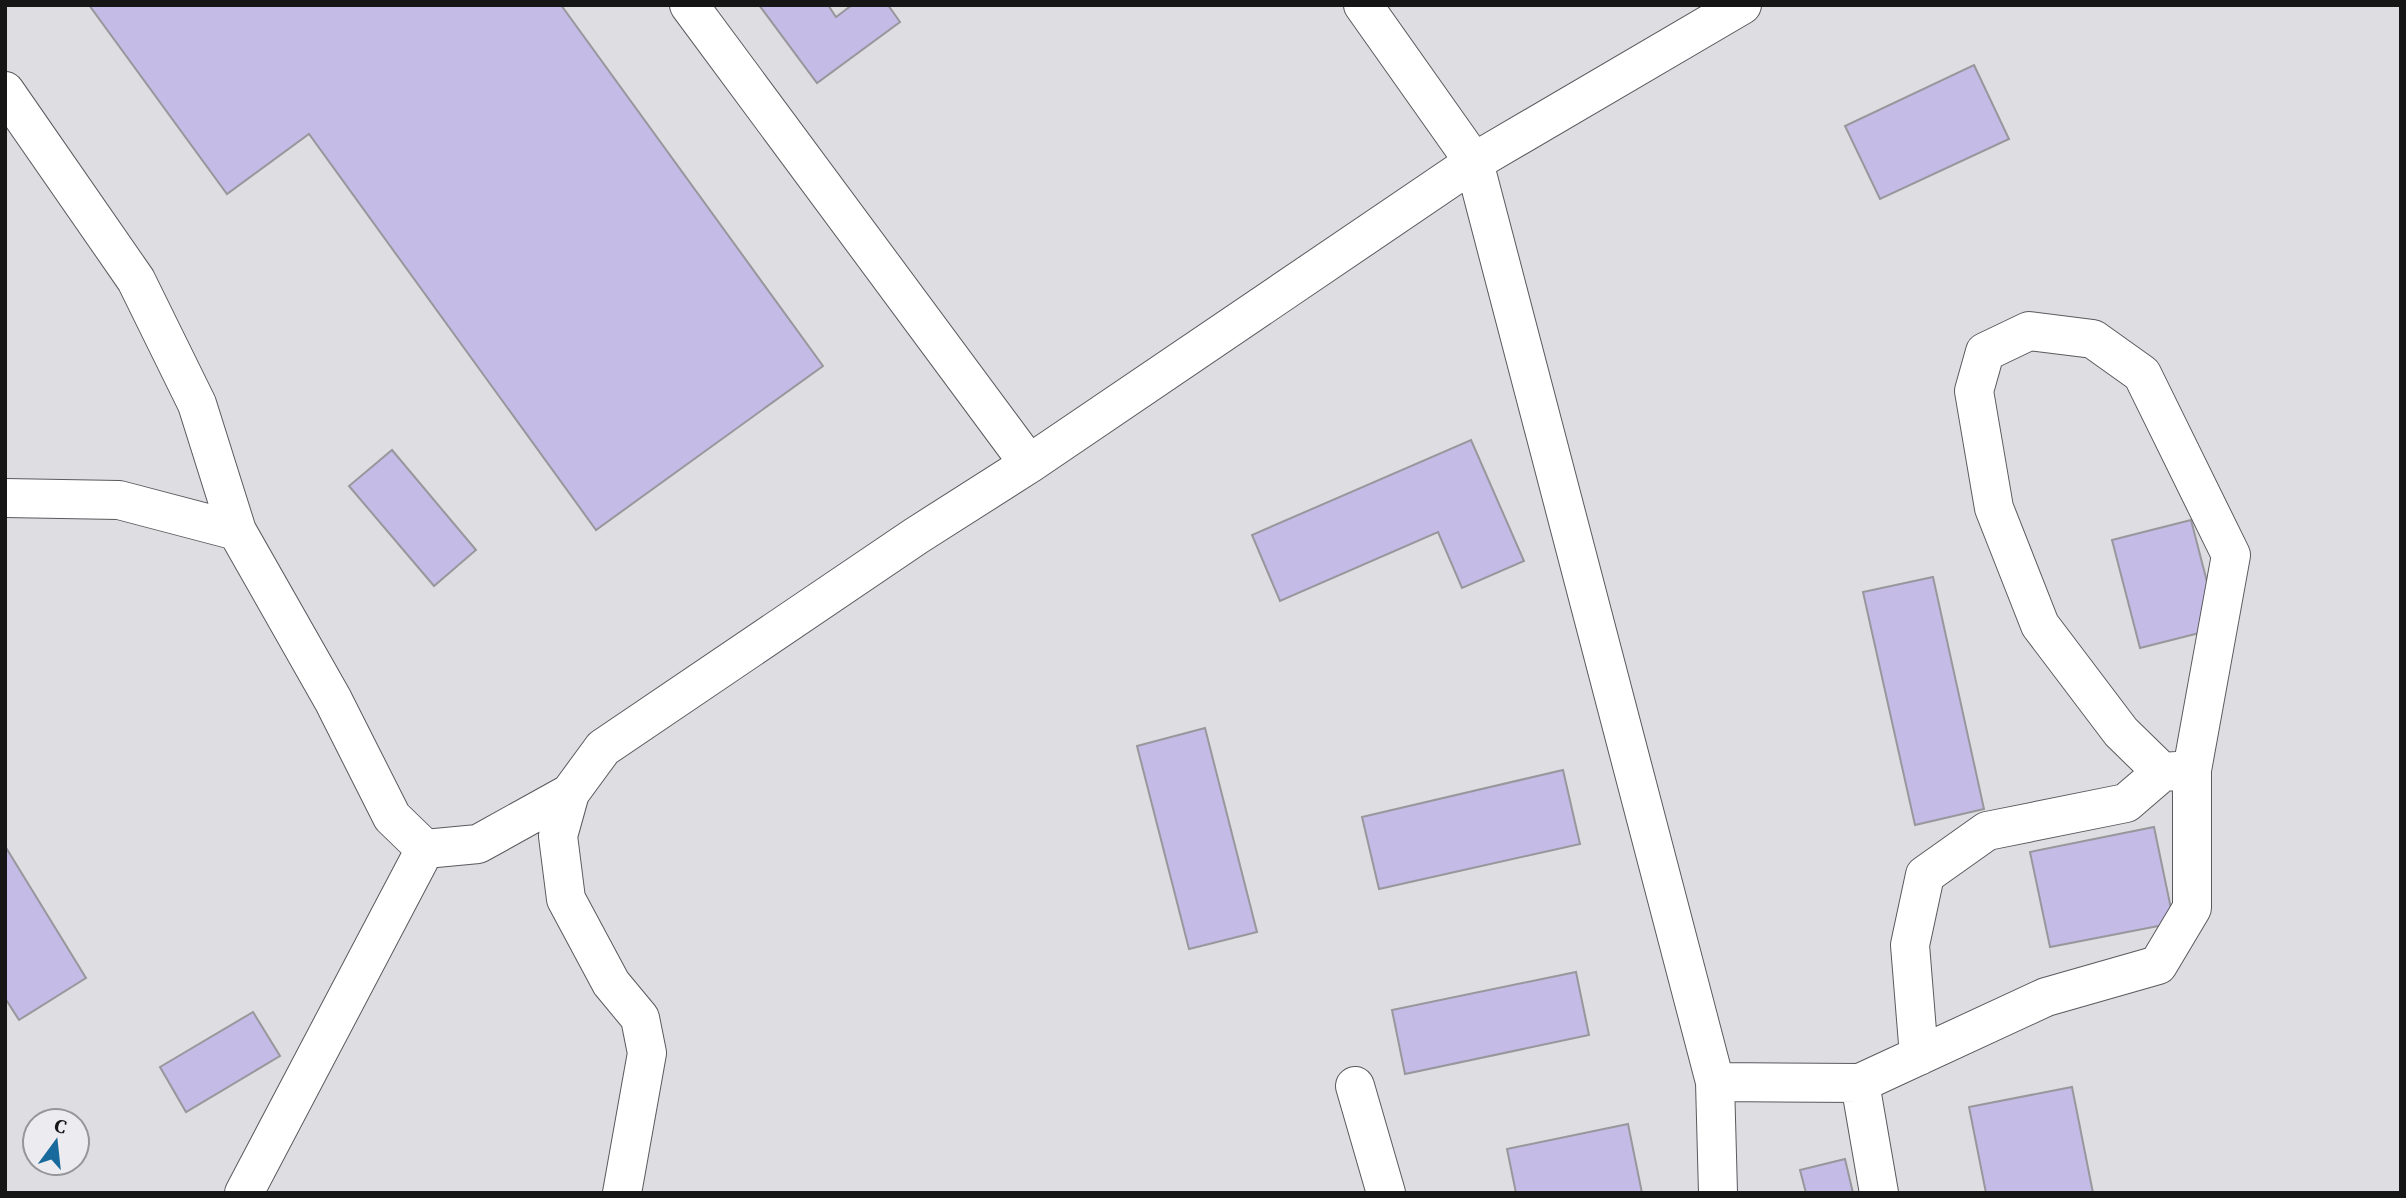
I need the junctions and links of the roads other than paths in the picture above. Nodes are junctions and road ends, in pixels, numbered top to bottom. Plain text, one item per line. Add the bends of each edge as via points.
1 (689, 5) edge
2 (1363, 5) edge
3 (1742, 5) edge
4 (5, 91) edge
5 (1474, 162) junction
6 (1029, 464) junction
7 (5, 498) edge
8 (237, 531) junction
9 (2177, 771) junction
10 (570, 793) junction
11 (425, 849) junction
12 (1919, 1056) junction
13 (1715, 1082) junction
14 (1860, 1083) junction
15 (1355, 1086) dead end
16 (244, 1193) edge
17 (622, 1193) edge
18 (1386, 1193) edge
19 (1718, 1193) edge
20 (1879, 1193) edge

1 - 6 lane
2 - 5 lane
3 - 5 lane
4 - 8 lane via 136,280 197,404
5 - 6 lane
5 - 13 lane
6 - 10 lane via 603,748
7 - 8 lane via 119,500
8 - 11 lane via 333,700 392,817
9 - 9 lane via 2231,555 2142,374 2093,339 2029,331 1985,352 1974,391 1994,508 2040,625 2121,732
9 - 12 lane via 2192,908 2158,965 2046,998
9 - 12 lane via 2126,803 1987,831 1925,876 1910,945
10 - 11 lane via 478,844
10 - 17 lane via 558,836 566,900 611,983 640,1018 648,1053
11 - 16 lane
12 - 14 lane
13 - 14 lane
13 - 19 lane
14 - 20 lane
15 - 18 lane

